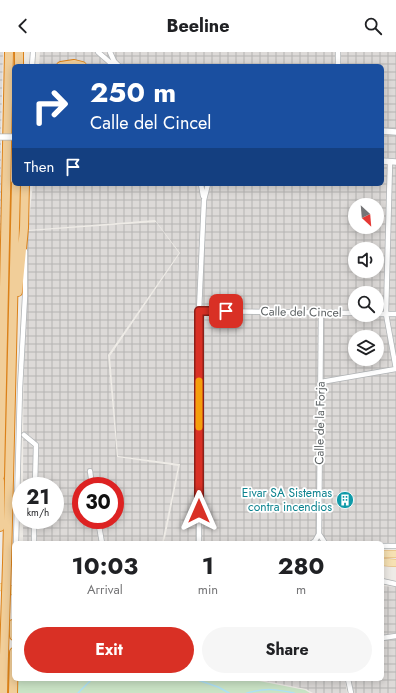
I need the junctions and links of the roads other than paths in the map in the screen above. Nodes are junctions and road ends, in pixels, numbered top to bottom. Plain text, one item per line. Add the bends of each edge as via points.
1 (9, 52) edge
2 (19, 52) edge
3 (34, 52) edge
4 (98, 52) edge
5 (110, 52) edge
6 (338, 52) edge
7 (19, 64) edge
8 (32, 64) edge
9 (112, 64) edge
10 (118, 64) edge
11 (338, 64) edge
12 (384, 131) edge
13 (396, 132) edge
14 (0, 137) edge
15 (12, 137) edge
16 (393, 162) edge
17 (16, 186) edge
18 (25, 186) edge
19 (201, 186) edge
20 (208, 186) edge
21 (204, 200) junction
22 (24, 228) junction
23 (199, 311) junction
24 (322, 312) junction
25 (348, 313) edge
26 (386, 314) junction
27 (396, 314) edge
28 (3, 316) junction
29 (13, 322) junction
30 (0, 331) edge
31 (396, 369) edge
32 (321, 382) junction
33 (24, 435) dead end
34 (90, 471) dead end
35 (0, 476) edge
36 (35, 477) edge
37 (91, 477) edge
38 (0, 481) edge
39 (0, 527) edge
40 (34, 529) edge
41 (100, 529) edge
42 (319, 534) junction
43 (16, 541) edge
44 (34, 541) edge
45 (102, 541) edge
46 (199, 541) edge
47 (315, 541) edge
48 (324, 541) edge
49 (384, 546) edge
50 (396, 546) edge
51 (384, 554) edge
52 (396, 554) edge
53 (384, 562) edge
54 (396, 563) edge
55 (384, 582) edge
56 (396, 584) edge
57 (0, 587) edge
58 (12, 590) edge
59 (12, 624) edge
60 (0, 627) edge
61 (396, 636) edge
62 (384, 638) edge
63 (13, 681) edge
64 (348, 681) edge
65 (3, 693) edge
66 (13, 693) edge
67 (351, 693) edge

1 - 28 highway
2 - 7 highway
3 - 8 street
4 - 9 street
5 - 10 street
6 - 11 street
12 - 13 street
14 - 15 street, bridge
16 - 26 street
17 - 29 highway
18 - 22 highway
19 - 21 street
20 - 21 street
21 - 23 street
22 - 29 highway via 18,298
22 - 43 street via 25,296
23 - 24 street, Calle del Cincel
23 - 46 street
24 - 25 street, Calle del Cincel
24 - 32 street, Calle de la Forja
26 - 27 street
26 - 31 street
28 - 30 highway
28 - 35 highway
29 - 65 highway, bridge
31 - 32 street
32 - 42 street, Calle de la Forja
33 - 36 street via 36,445
34 - 37 street
38 - 39 highway
40 - 44 street
41 - 45 street
42 - 47 street
42 - 48 street
49 - 50 street
51 - 52 main road
53 - 54 main road
55 - 56 street
57 - 58 main road
59 - 60 main road
61 - 62 street
63 - 66 highway
64 - 67 street

